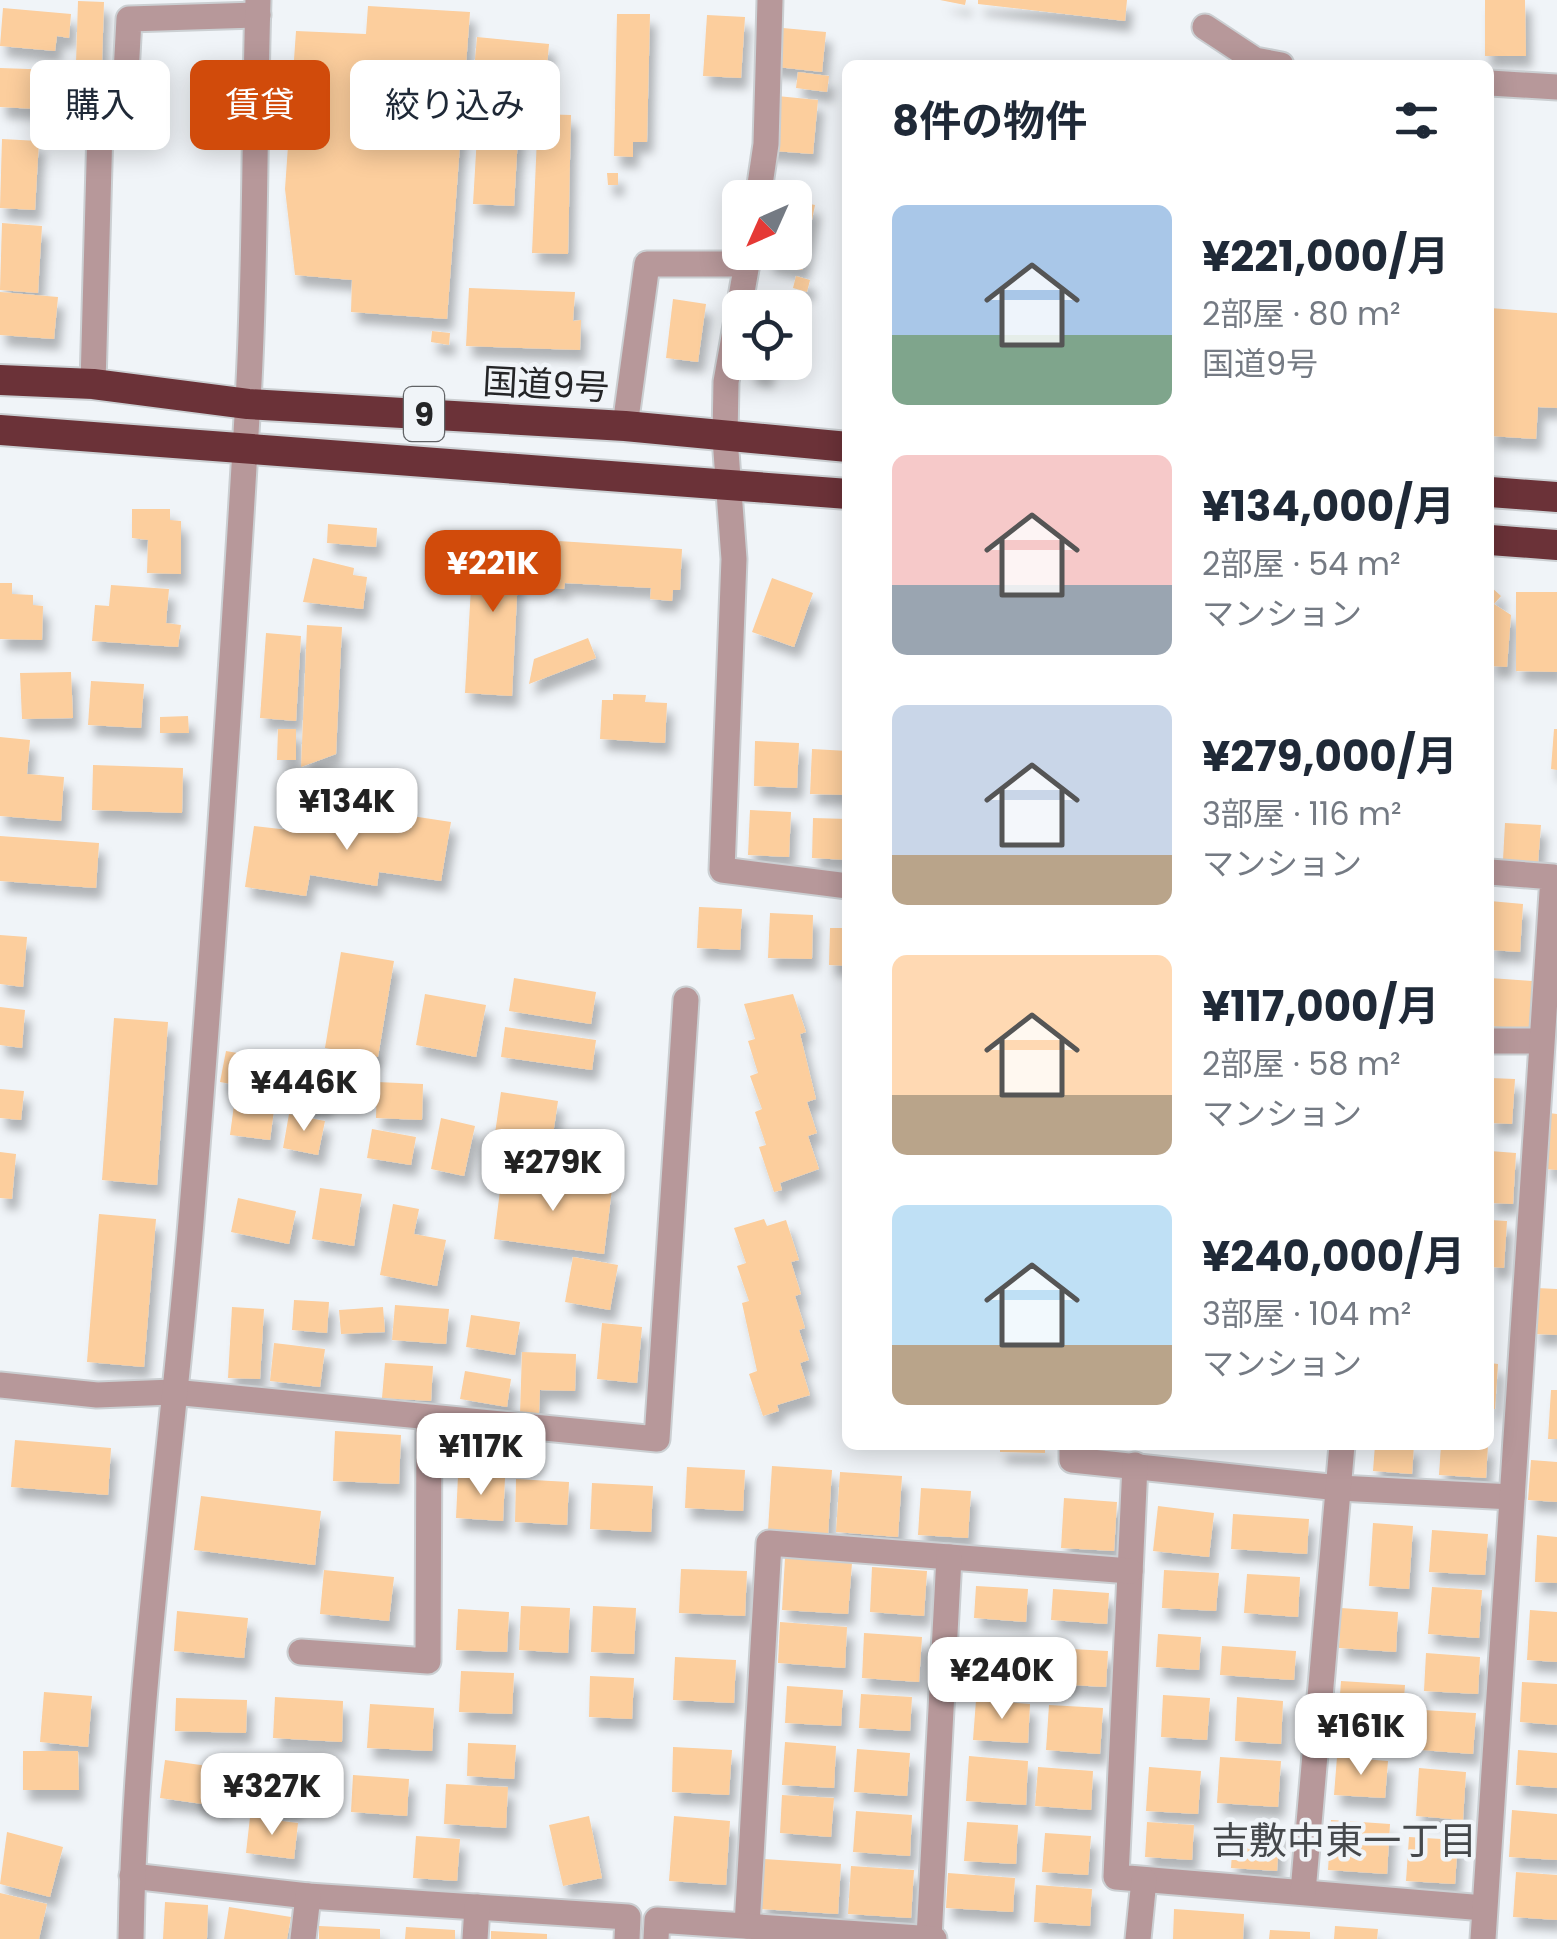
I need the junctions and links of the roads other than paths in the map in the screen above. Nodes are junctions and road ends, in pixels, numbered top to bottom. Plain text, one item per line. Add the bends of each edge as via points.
1 (770, 0) edge
2 (258, 7) edge
3 (1205, 27) dead end
4 (1255, 60) edge
5 (1494, 83) edge
6 (1557, 87) edge
7 (761, 180) edge
8 (722, 260) edge
9 (746, 270) edge
10 (0, 380) edge
11 (93, 384) junction
12 (248, 404) junction
13 (625, 426) junction
14 (0, 430) edge
15 (725, 438) junction
16 (842, 447) edge
17 (242, 451) junction
18 (729, 485) junction
19 (1494, 492) edge
20 (842, 494) edge
21 (1557, 497) edge
22 (1494, 540) edge
23 (1557, 545) edge
24 (1494, 872) edge
25 (842, 885) edge
26 (686, 1000) dead end
27 (1494, 1041) edge
28 (1540, 1042) junction
29 (0, 1385) edge
30 (173, 1392) junction
31 (430, 1418) junction
32 (1072, 1450) edge
33 (1342, 1450) edge
34 (1168, 1456) edge
35 (1135, 1465) junction
36 (1339, 1488) junction
37 (1512, 1497) junction
38 (949, 1557) junction
39 (1130, 1572) junction
40 (301, 1652) dead end
41 (132, 1876) junction
42 (1144, 1880) junction
43 (1303, 1892) junction
44 (308, 1896) junction
45 (477, 1906) junction
46 (1484, 1908) junction
47 (747, 1926) junction
48 (822, 1935) edge
49 (131, 1939) edge
50 (303, 1939) edge
51 (475, 1939) edge
52 (627, 1939) edge
53 (656, 1939) edge
54 (932, 1939) edge
55 (1138, 1939) edge
56 (1483, 1939) edge

1 - 7 street
2 - 11 street via 129,19 125,92 101,90
2 - 12 street
3 - 4 street
5 - 6 street
8 - 13 street via 647,264
9 - 15 street via 726,382
10 - 11 highway, 国道9号 / 9
11 - 12 highway, 国道9号 / 9
12 - 13 highway, 国道9号 / 9
12 - 17 street
13 - 15 highway, 国道9号 / 9
14 - 17 highway, 9
15 - 16 highway, 国道9号 / 9
15 - 18 street
17 - 18 highway, 9
17 - 30 street via 216,923
18 - 20 highway, 9
18 - 25 street via 734,560 722,870
19 - 21 highway
22 - 23 highway
24 - 28 street via 1553,876
26 - 31 street via 658,1439
27 - 28 street
28 - 37 street
29 - 30 street via 97,1395
30 - 31 street
30 - 41 street
31 - 40 street via 428,1661
32 - 35 street via 1072,1460
33 - 36 street
34 - 35 street
34 - 36 street
35 - 39 street
36 - 37 street
36 - 43 street
37 - 46 street
38 - 39 street
38 - 47 street via 768,1543
38 - 54 street
39 - 42 street via 1116,1877
41 - 44 street
41 - 49 street
42 - 43 street
42 - 55 street
43 - 46 street
44 - 45 street
44 - 50 street
45 - 51 street
45 - 52 street via 628,1916
46 - 56 street
47 - 48 street
47 - 53 street via 658,1920
48 - 54 street

